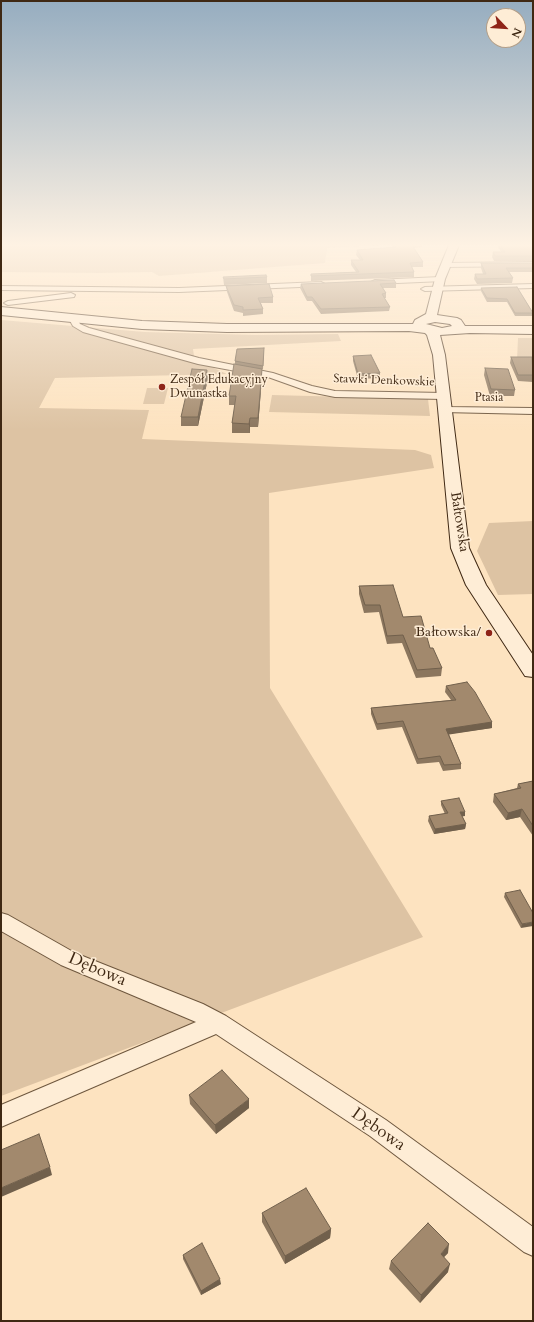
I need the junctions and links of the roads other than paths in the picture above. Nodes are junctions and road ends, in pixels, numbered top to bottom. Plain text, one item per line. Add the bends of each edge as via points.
1 (7, 307) edge
2 (433, 307) edge
3 (437, 307) edge
4 (73, 319) junction
5 (425, 325) junction
6 (452, 326) junction
7 (533, 330) edge
8 (439, 356) junction
9 (444, 396) junction
10 (446, 410) junction
11 (533, 411) edge
12 (533, 671) edge
13 (1, 921) edge
14 (218, 1022) junction
15 (1, 1116) edge
16 (533, 1243) edge

1 - 4 main road
2 - 5 main road
3 - 6 main road
4 - 5 main road via 142,326 227,328
4 - 9 street, Stawki Denkowskie via 77,326 86,330 198,360 270,375 310,389 335,394
5 - 6 main road
5 - 8 main road, Bałtowska via 433,333
6 - 7 main road
6 - 8 main road, Bałtowska via 446,334
8 - 9 main road, Bałtowska
9 - 10 main road, Bałtowska
10 - 11 street, Ptasia
10 - 12 main road, Bałtowska via 460,548 476,585
13 - 14 street, Dębowa via 68,959
14 - 15 street
14 - 16 street, Dębowa via 378,1128

